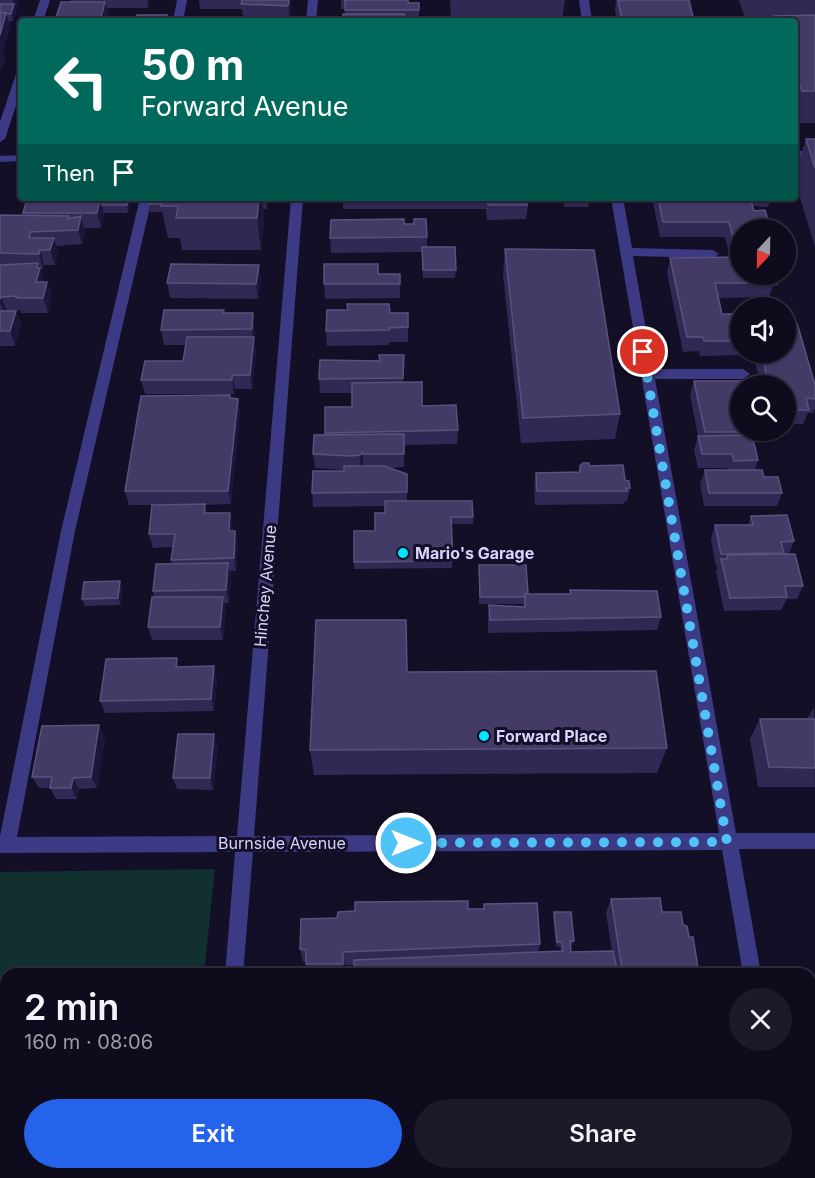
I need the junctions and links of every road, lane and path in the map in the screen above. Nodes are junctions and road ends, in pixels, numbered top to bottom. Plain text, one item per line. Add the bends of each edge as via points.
1 (45, 0) edge
2 (182, 0) edge
3 (313, 0) edge
4 (584, 0) edge
5 (39, 18) edge
6 (179, 18) edge
7 (311, 18) edge
8 (587, 18) edge
9 (18, 83) edge
10 (0, 139) edge
11 (798, 154) edge
12 (815, 154) edge
13 (18, 158) edge
14 (0, 159) edge
15 (145, 201) edge
16 (297, 201) edge
17 (618, 201) edge
18 (626, 252) junction
19 (713, 254) dead end
20 (646, 374) junction
21 (743, 374) dead end
22 (815, 841) edge
23 (727, 842) junction
24 (245, 843) junction
25 (4, 844) edge
26 (235, 968) edge
27 (751, 968) edge

1 - 5 street
2 - 6 street
3 - 7 street
4 - 8 street
9 - 10 street
11 - 12 street
13 - 14 street
15 - 25 street via 68,531
16 - 24 street, Hinchey Avenue
17 - 18 street
18 - 19 street
18 - 20 street
20 - 21 street
20 - 23 street
22 - 23 street, Burnside Avenue
23 - 24 street, Burnside Avenue
23 - 27 street
24 - 25 street, Burnside Avenue
24 - 26 street, Hinchey Avenue

